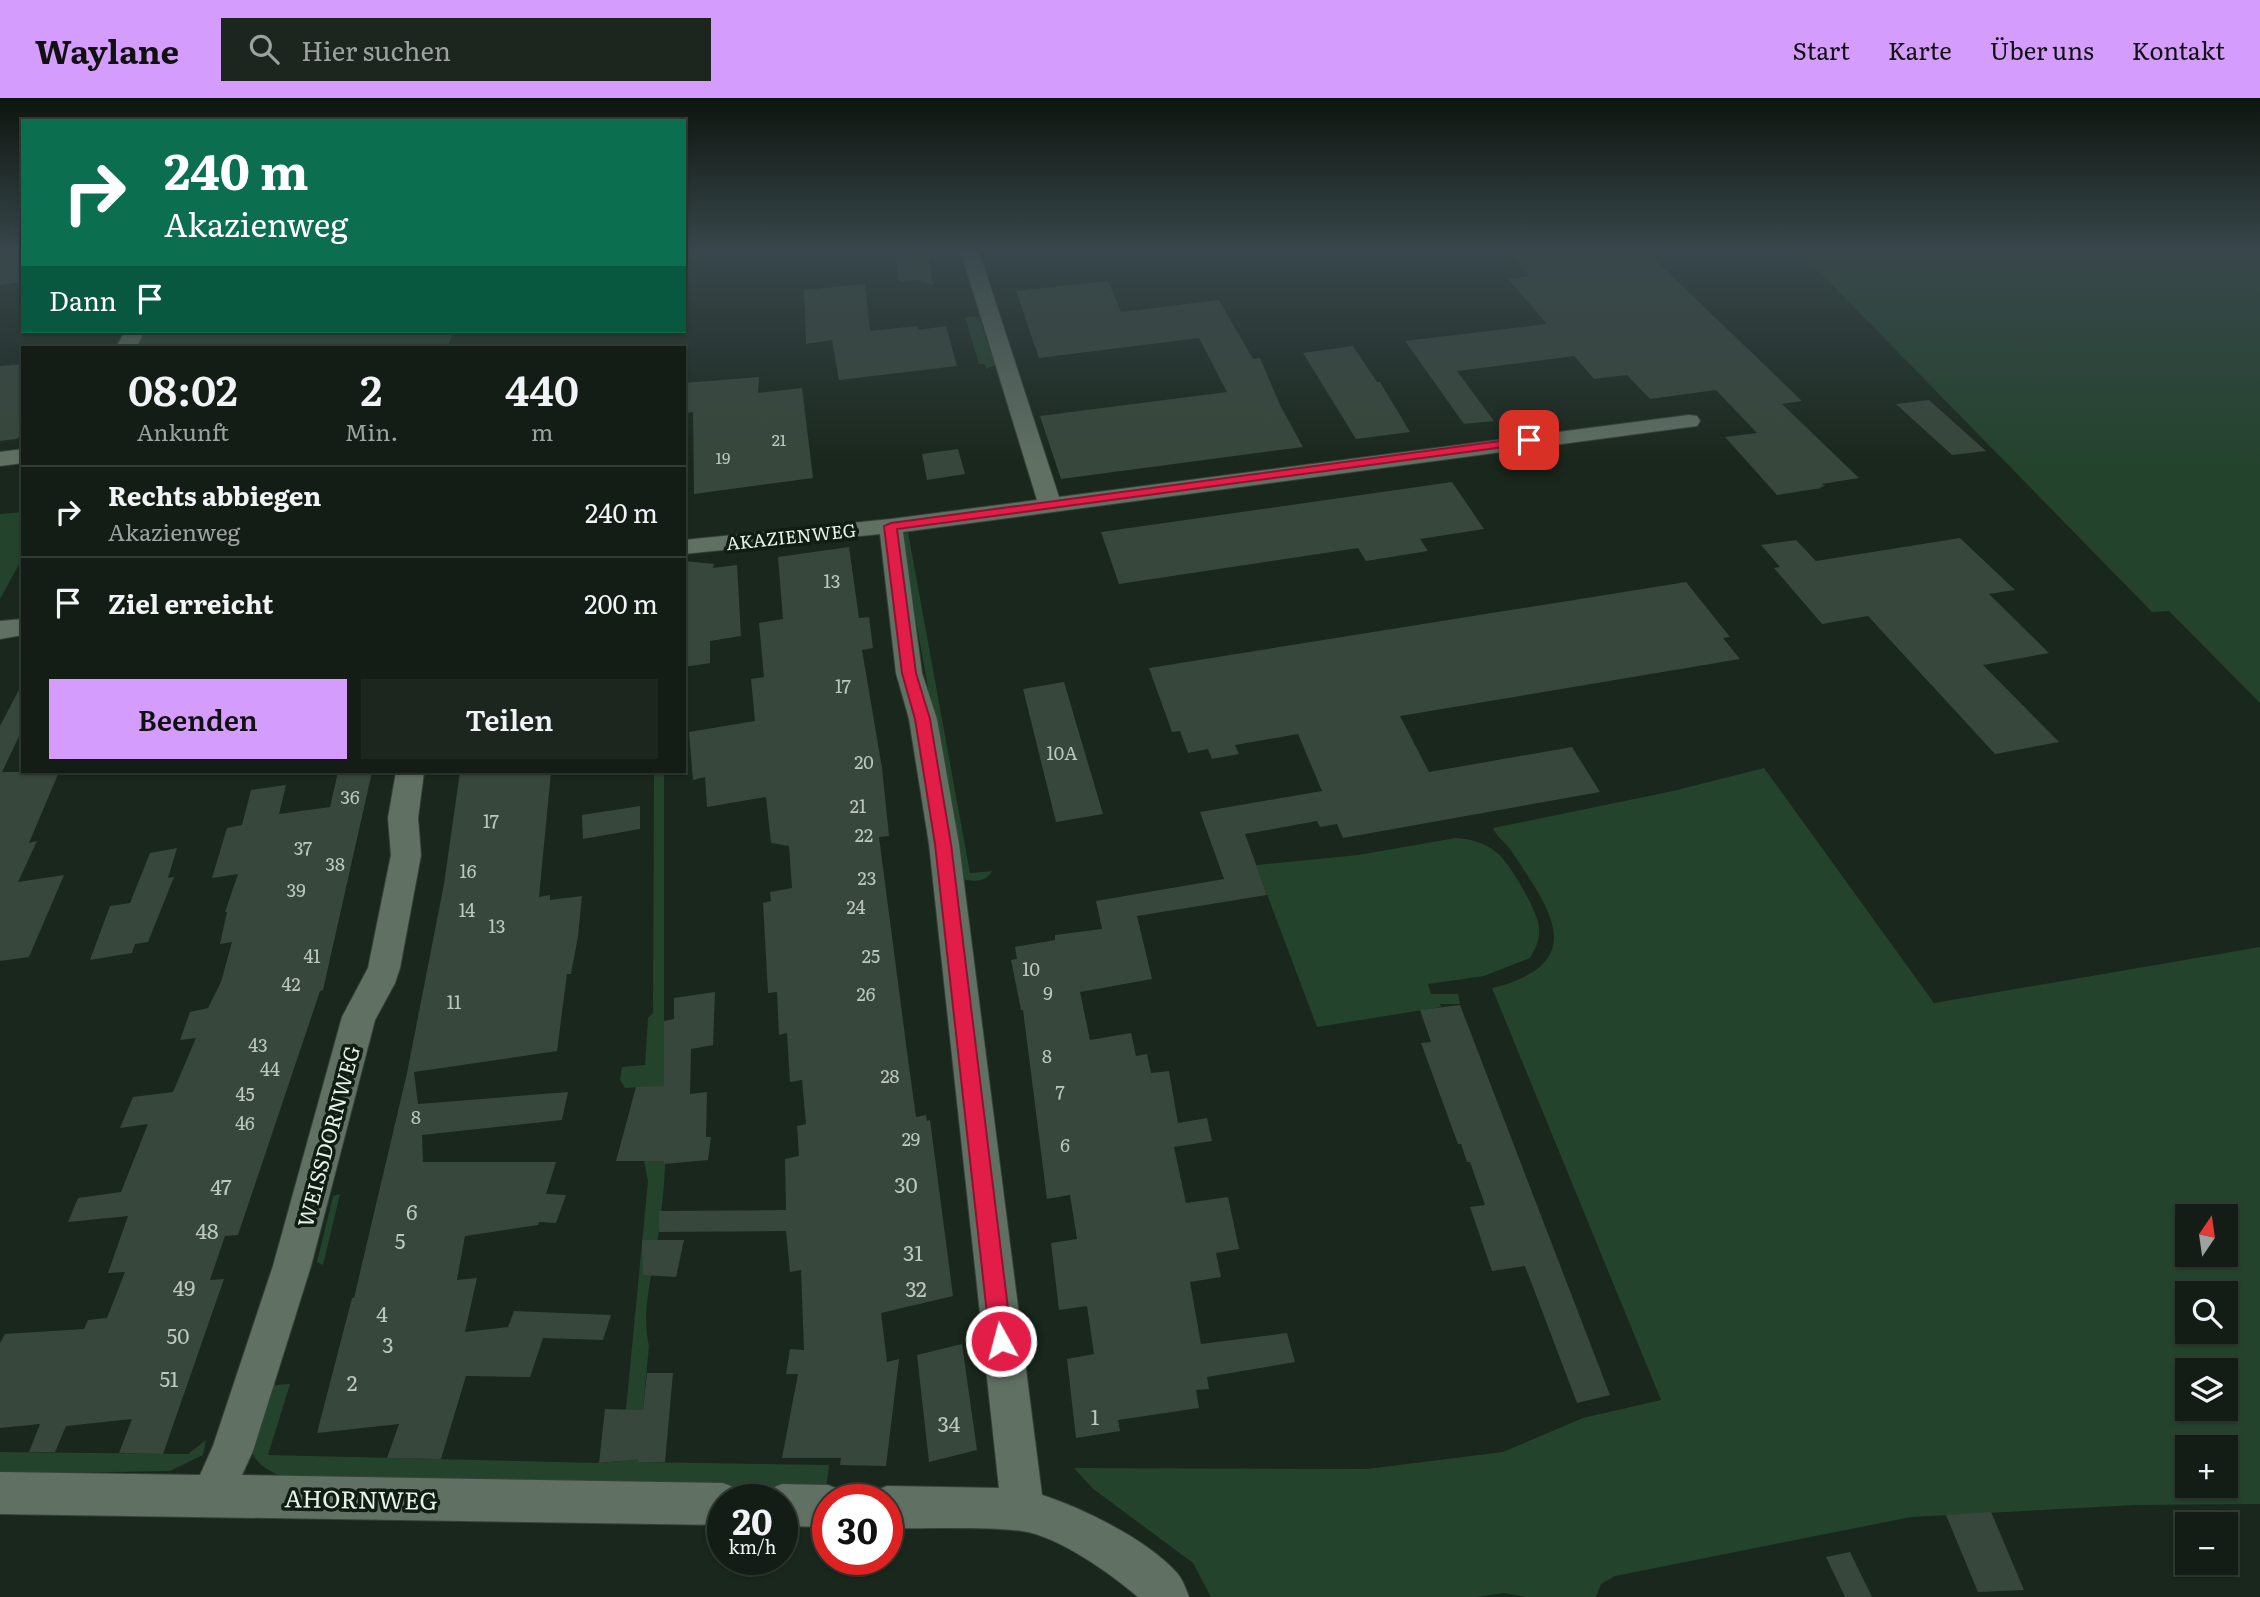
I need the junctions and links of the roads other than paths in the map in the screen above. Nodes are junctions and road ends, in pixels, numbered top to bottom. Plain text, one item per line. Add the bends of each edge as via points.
1 (992, 322) edge
2 (1689, 421) dead end
3 (21, 456) edge
4 (0, 459) edge
5 (1051, 505) junction
6 (891, 526) junction
7 (686, 547) edge
8 (21, 627) edge
9 (0, 630) edge
10 (410, 773) edge
11 (0, 1493) edge
12 (212, 1496) junction
13 (707, 1504) edge
14 (903, 1507) edge
15 (1023, 1510) junction
16 (1167, 1597) edge

1 - 5 street
2 - 5 street, AKAZIENWEG
3 - 4 street
5 - 6 street, AKAZIENWEG
6 - 7 street, AKAZIENWEG
6 - 15 street via 909,673 923,719 943,844
8 - 9 street
10 - 12 street, WEISSDORNWEG via 403,818 406,855 384,968 359,1017 292,1266 232,1451
11 - 12 street, AHORNWEG
12 - 13 street, AHORNWEG
14 - 15 street
15 - 16 street via 1060,1522 1099,1543 1132,1563

